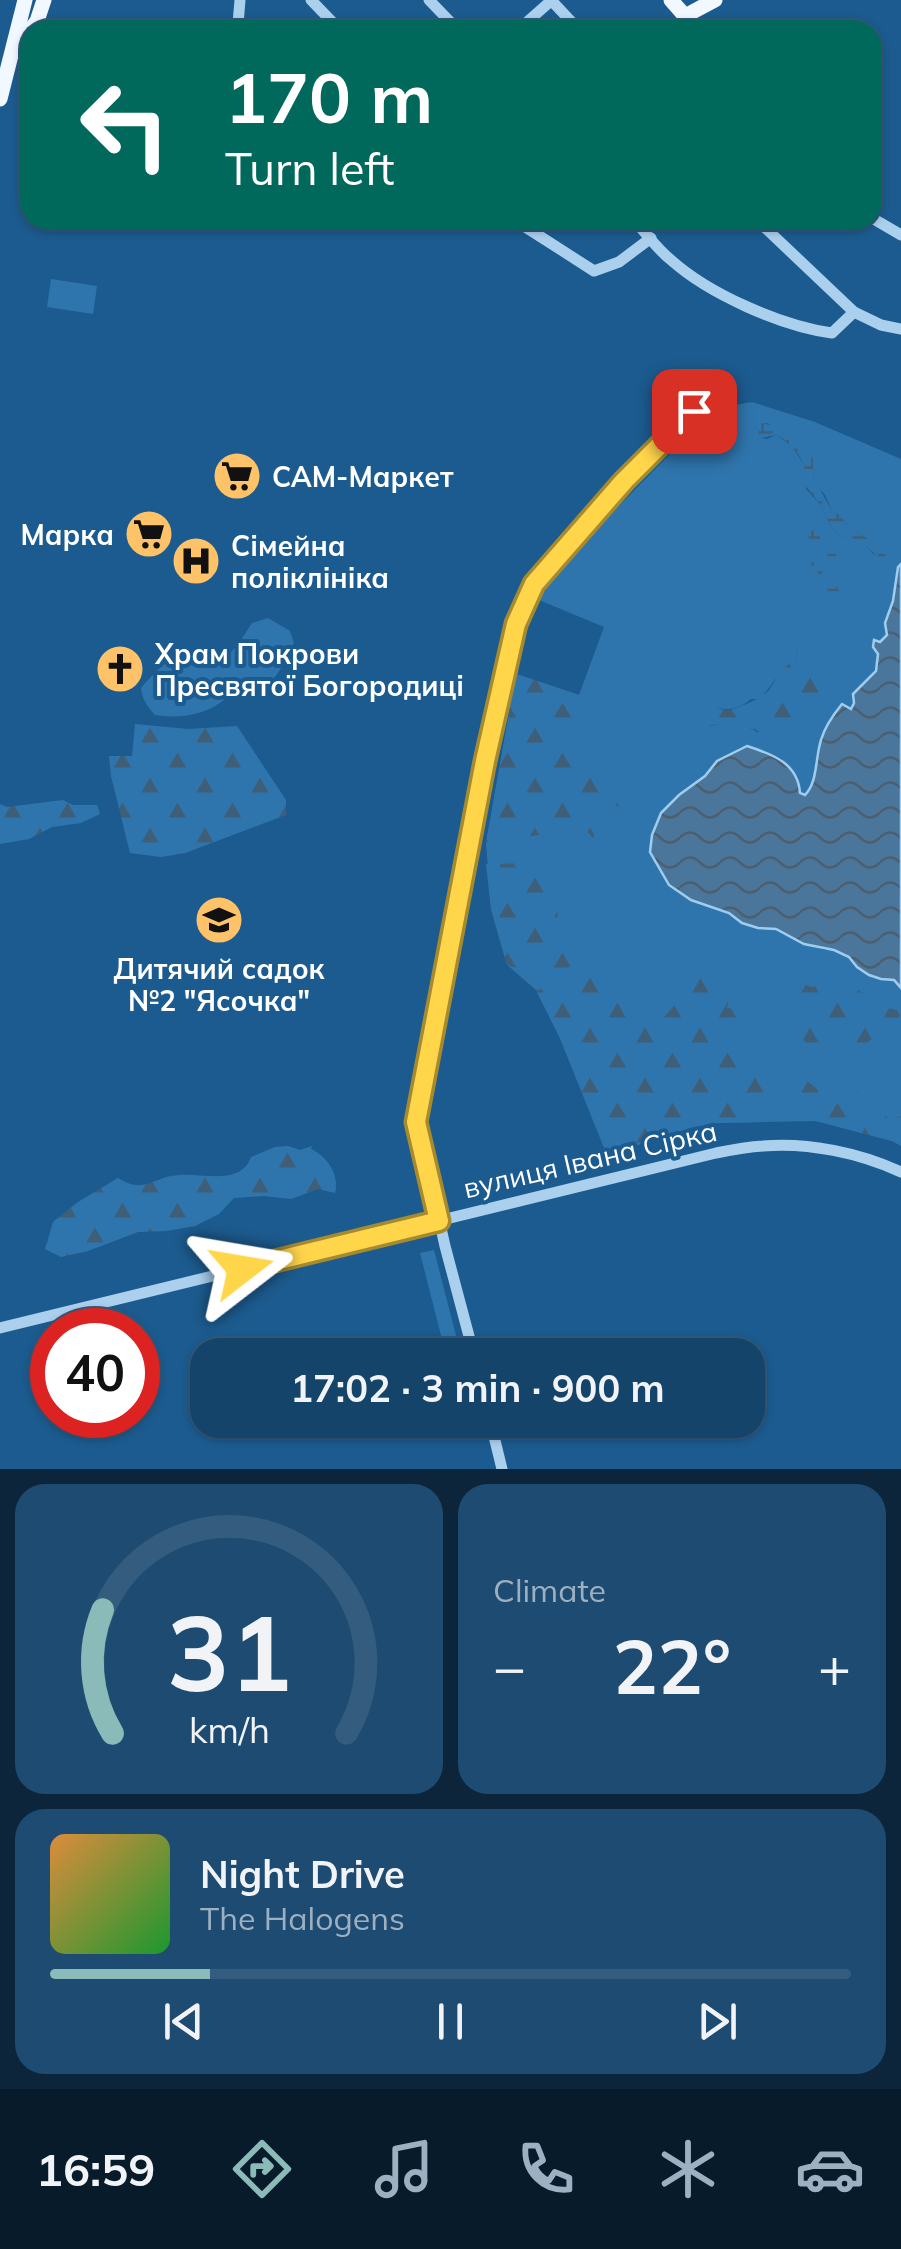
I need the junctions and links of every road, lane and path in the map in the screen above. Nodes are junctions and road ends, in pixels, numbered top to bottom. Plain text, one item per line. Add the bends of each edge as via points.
1 (25, 0) edge
2 (311, 0) edge
3 (429, 0) edge
4 (551, 0) edge
5 (671, 0) edge
6 (715, 0) edge
7 (685, 16) junction
8 (330, 20) edge
9 (448, 20) edge
10 (529, 20) edge
11 (570, 20) edge
12 (688, 20) edge
13 (20, 42) edge
14 (10, 54) junction
15 (0, 100) edge
16 (530, 230) edge
17 (643, 230) edge
18 (768, 230) edge
19 (651, 238) junction
20 (854, 312) junction
21 (901, 330) edge
22 (694, 411) dead end
23 (901, 1172) edge
24 (439, 1221) junction
25 (0, 1328) edge
26 (470, 1338) edge
27 (494, 1438) edge
28 (502, 1469) edge

1 - 14 main road
2 - 8 street
3 - 9 street
4 - 10 street
4 - 11 street
5 - 7 main road
6 - 7 main road
7 - 12 street
13 - 14 main road
14 - 15 main road
16 - 19 street via 594,271
17 - 19 street
18 - 20 street
19 - 20 street via 670,260 723,296 808,330 832,333
20 - 21 street
22 - 24 street via 534,584 516,624 416,1122
23 - 24 street, вулиця Івана Сірка via 838,1152 765,1146 716,1152
24 - 25 street, вулиця Івана Сірка
24 - 26 street
27 - 28 street

